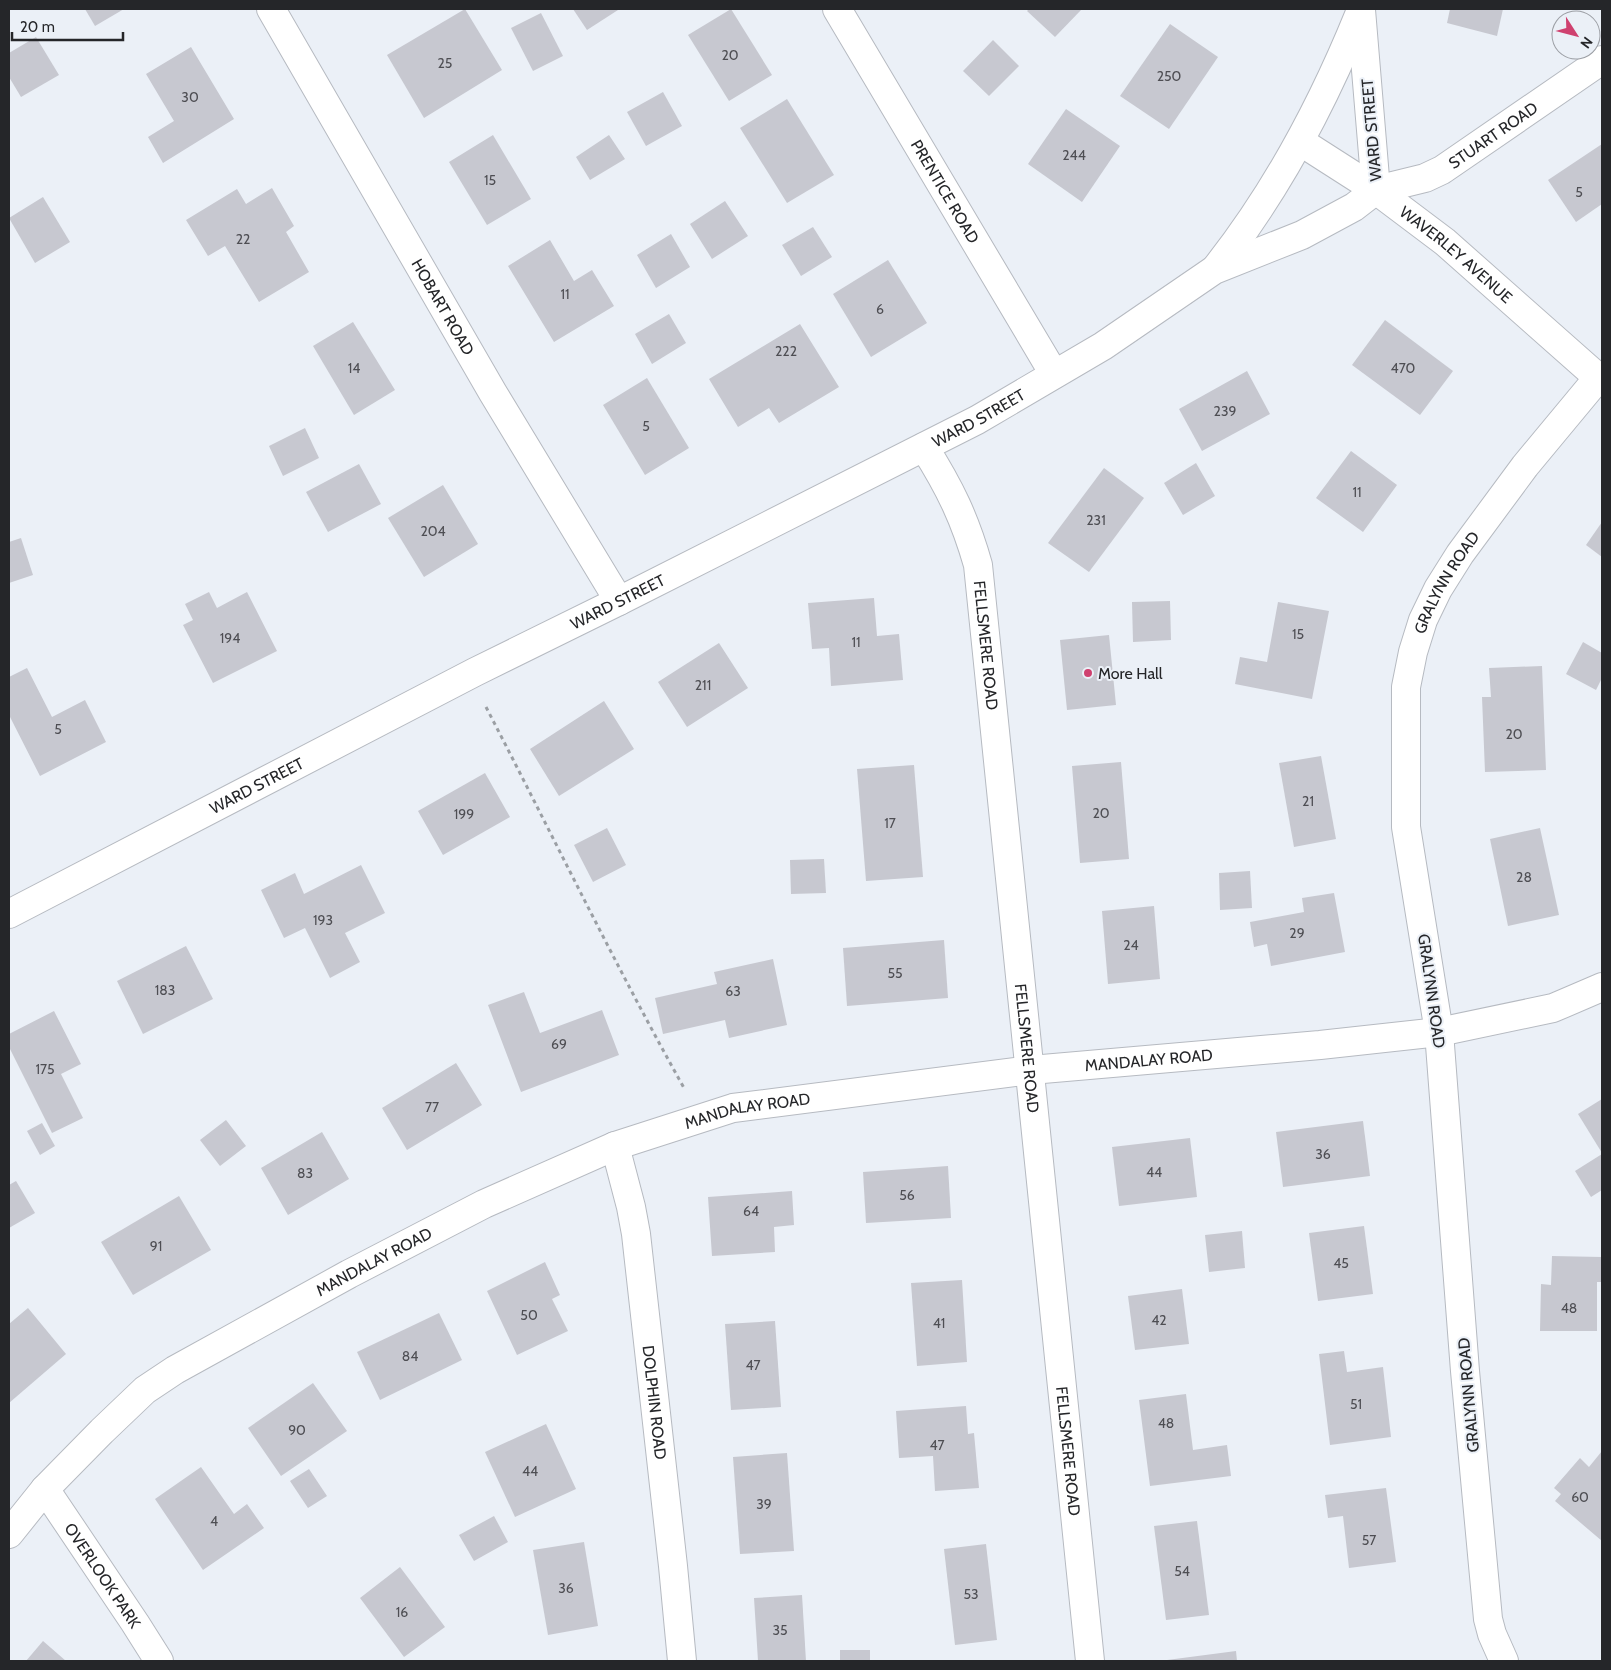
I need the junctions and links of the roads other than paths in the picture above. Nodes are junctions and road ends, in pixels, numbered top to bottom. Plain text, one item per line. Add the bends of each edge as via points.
1 (271, 9) edge
2 (837, 9) edge
3 (1361, 9) edge
4 (1602, 60) edge
5 (1300, 142) junction
6 (1376, 190) junction
7 (1214, 270) junction
8 (1054, 374) junction
9 (1600, 379) edge
10 (924, 447) junction
11 (619, 601) junction
12 (9, 914) edge
13 (1602, 987) edge
14 (1439, 1032) junction
15 (1031, 1070) junction
16 (615, 1146) junction
17 (45, 1490) junction
18 (9, 1534) edge
19 (159, 1661) edge
20 (682, 1661) edge
21 (1090, 1661) edge
22 (1504, 1661) edge

1 - 11 street, HOBART ROAD via 493,393
2 - 8 street, PRENTICE ROAD
3 - 5 street, WARD STREET via 1340,61
3 - 6 street, WARD STREET
4 - 6 street, STUART ROAD via 1442,170 1425,178
5 - 6 street, WAVERLEY AVENUE
5 - 7 street, WARD STREET via 1261,208
6 - 7 street, WARD STREET via 1354,207 1302,235
6 - 9 street, WAVERLEY AVENUE via 1446,242
7 - 8 street, WARD STREET via 1103,346
8 - 10 street, WARD STREET
9 - 14 street, GRALYNN ROAD via 1525,466 1460,554 1438,589 1412,652 1406,688 1406,827
10 - 11 street, WARD STREET
10 - 15 street, FELLSMERE ROAD via 958,507 978,565
11 - 12 street, WARD STREET via 475,672
13 - 14 street, MANDALAY ROAD via 1553,1008
14 - 15 street, MANDALAY ROAD
14 - 22 street, GRALYNN ROAD via 1488,1619
15 - 16 street, MANDALAY ROAD via 733,1108
15 - 21 street, FELLSMERE ROAD
16 - 17 street, MANDALAY ROAD via 475,1209 175,1370 145,1390
16 - 20 street, DOLPHIN ROAD via 636,1234
17 - 18 street, MANDALAY ROAD
17 - 19 street, OVERLOOK PARK

